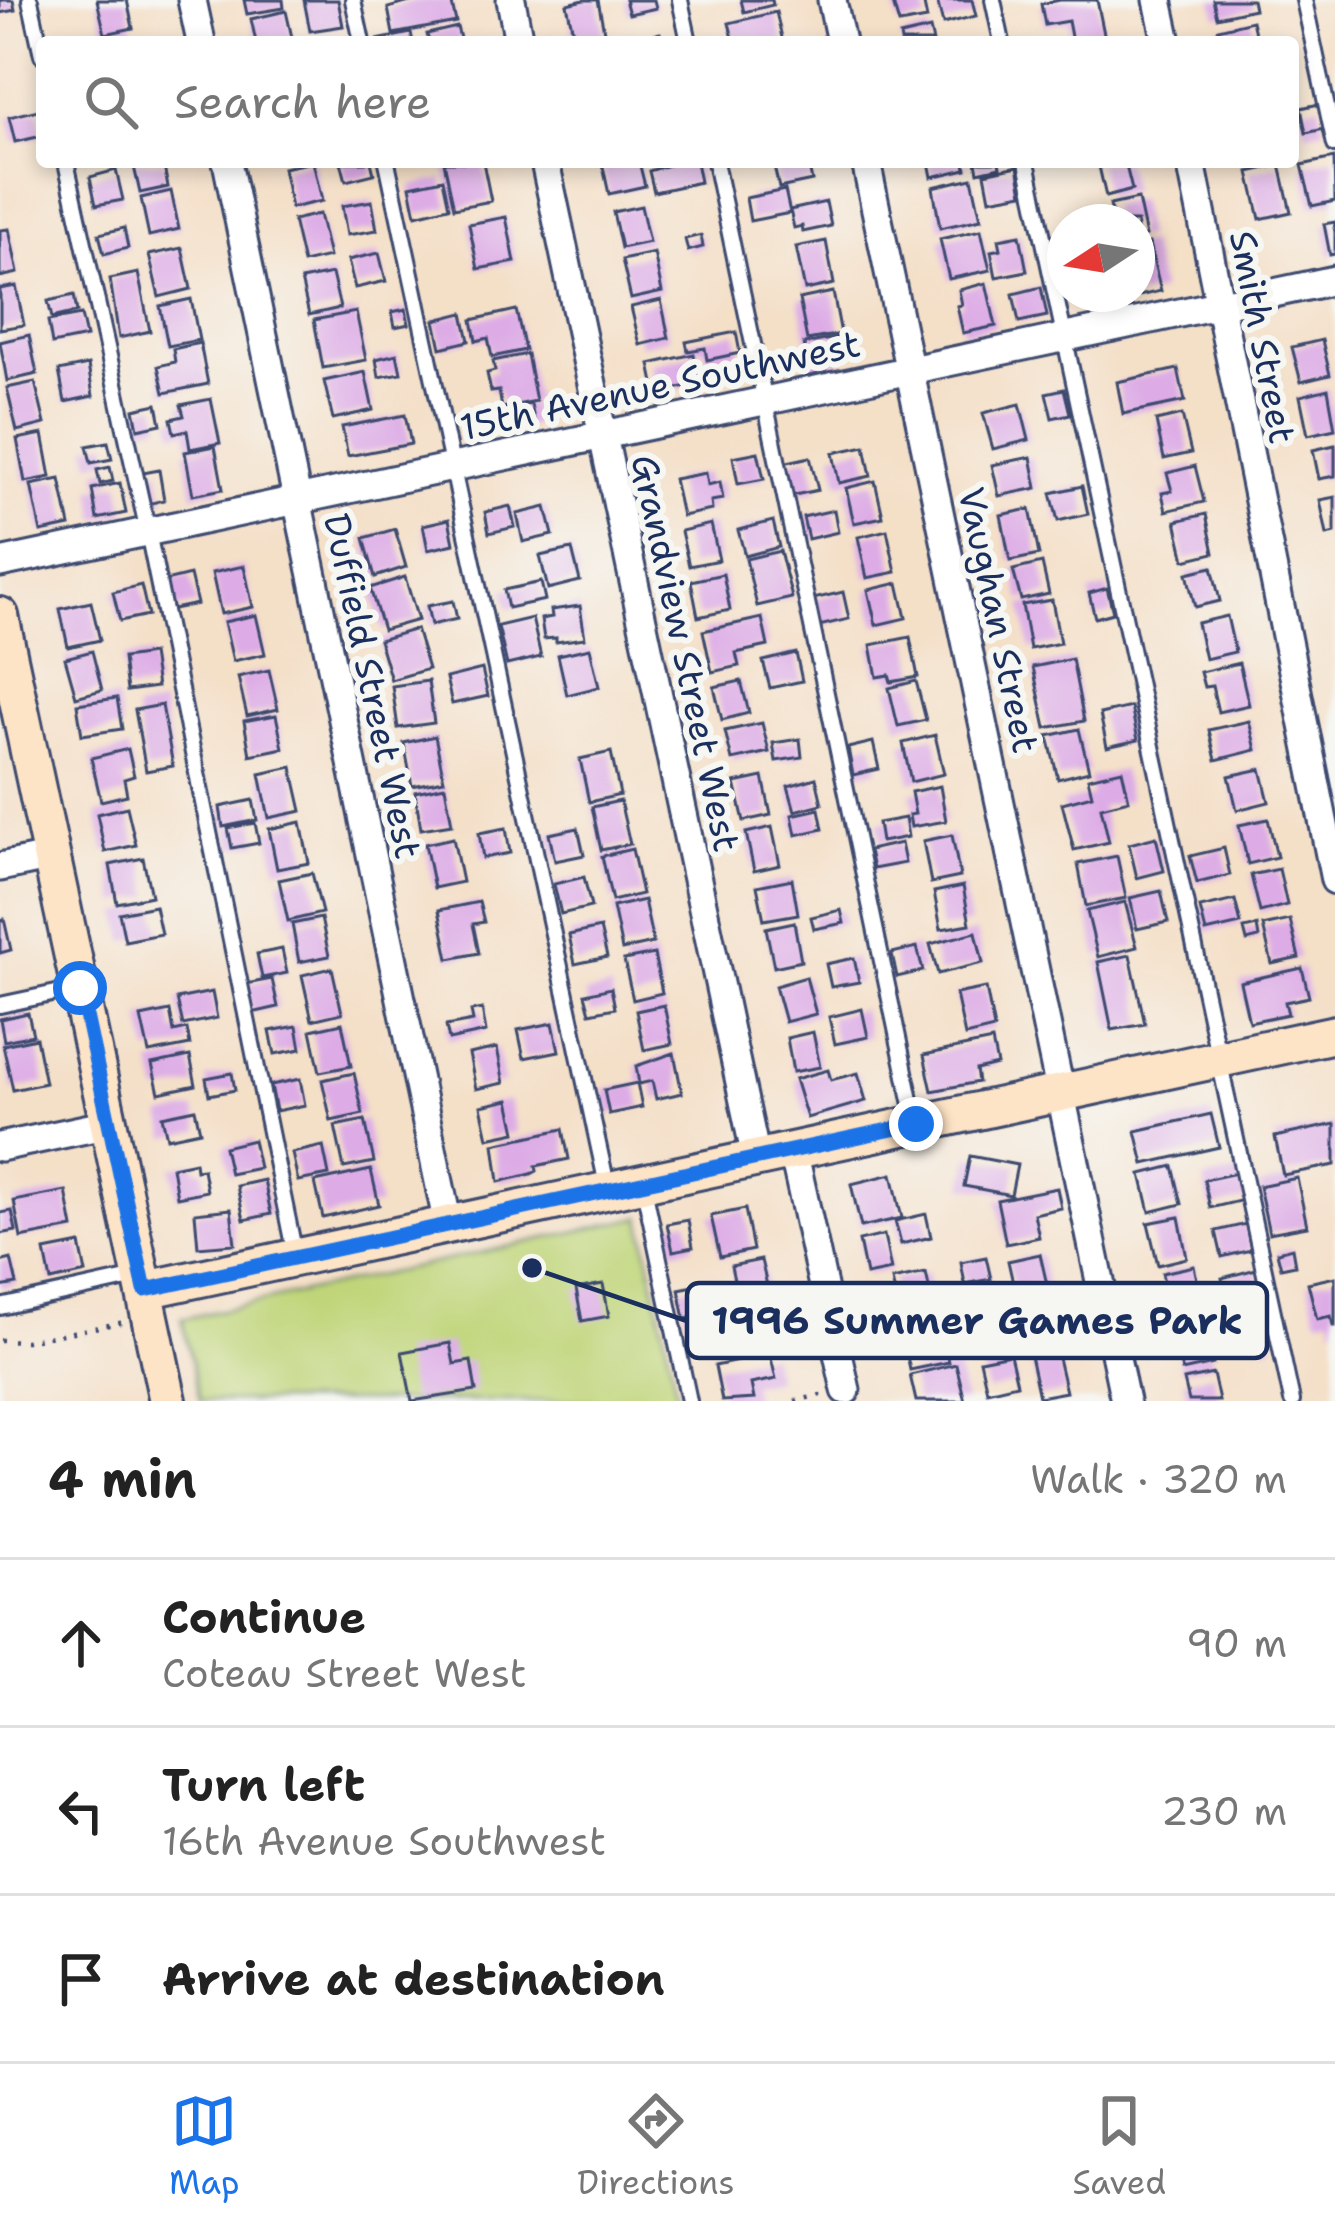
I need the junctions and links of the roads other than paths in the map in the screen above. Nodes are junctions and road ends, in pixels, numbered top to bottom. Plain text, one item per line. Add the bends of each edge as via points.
1 (30, 0) edge
2 (193, 0) edge
3 (353, 0) edge
4 (511, 0) edge
5 (680, 0) edge
6 (832, 0) edge
7 (993, 0) edge
8 (1158, 0) edge
9 (1304, 0) edge
10 (38, 36) edge
11 (200, 36) edge
12 (361, 36) edge
13 (519, 36) edge
14 (688, 36) edge
15 (840, 36) edge
16 (1001, 36) edge
17 (1165, 36) edge
18 (1335, 145) edge
19 (67, 168) edge
20 (227, 168) edge
21 (388, 168) edge
22 (546, 168) edge
23 (716, 168) edge
24 (867, 168) edge
25 (1029, 168) edge
26 (1192, 168) edge
27 (1335, 280) edge
28 (1220, 308) junction
29 (1064, 338) junction
30 (909, 369) junction
31 (766, 400) junction
32 (603, 434) junction
33 (450, 467) junction
34 (298, 500) junction
35 (148, 532) junction
36 (0, 563) edge
37 (0, 616) edge
38 (9, 708) edge
39 (52, 856) junction
40 (0, 866) edge
41 (1335, 880) edge
42 (80, 988) junction
43 (0, 1005) edge
44 (1335, 1034) edge
45 (1222, 1058) junction
46 (1063, 1092) junction
47 (109, 1124) junction
48 (916, 1124) junction
49 (0, 1147) edge
50 (793, 1150) junction
51 (756, 1158) junction
52 (626, 1186) junction
53 (448, 1225) junction
54 (295, 1258) junction
55 (146, 1294) junction
56 (0, 1307) edge
57 (846, 1390) dead end
58 (168, 1401) edge
59 (689, 1401) edge
60 (1125, 1401) edge
61 (1292, 1401) edge

1 - 10 lane
2 - 11 street
3 - 12 lane
4 - 13 street
5 - 14 lane
6 - 15 street
7 - 16 lane
8 - 17 street
9 - 18 lane
19 - 35 lane
20 - 34 street, Duffield Street West
21 - 33 lane
22 - 32 street, Grandview Street West
23 - 31 lane
24 - 30 street, Vaughan Street
25 - 29 lane
26 - 28 street, Smith Street
27 - 28 street, 15th Avenue Southwest
28 - 29 street, 15th Avenue Southwest
28 - 41 street, Smith Street
29 - 30 street, 15th Avenue Southwest
29 - 45 lane
30 - 31 street, 15th Avenue Southwest
30 - 46 street, Vaughan Street
31 - 32 street, 15th Avenue Southwest
31 - 48 lane
32 - 33 street, 15th Avenue Southwest
32 - 51 street, Grandview Street West
33 - 34 street, 15th Avenue Southwest
33 - 52 lane
34 - 35 street, 15th Avenue Southwest
34 - 53 street, Duffield Street West
35 - 36 street, 15th Avenue Southwest
35 - 54 lane
37 - 38 street
38 - 39 street
39 - 40 street
39 - 42 street
42 - 43 lane
42 - 47 street
44 - 45 street
45 - 46 street
45 - 61 lane
46 - 48 street
46 - 60 street, Vaughan Street
47 - 49 street
47 - 55 street
48 - 50 street
50 - 51 street
50 - 57 street
51 - 52 street
52 - 53 street
52 - 59 lane
53 - 54 street
54 - 55 street
55 - 56 lane
55 - 58 street

